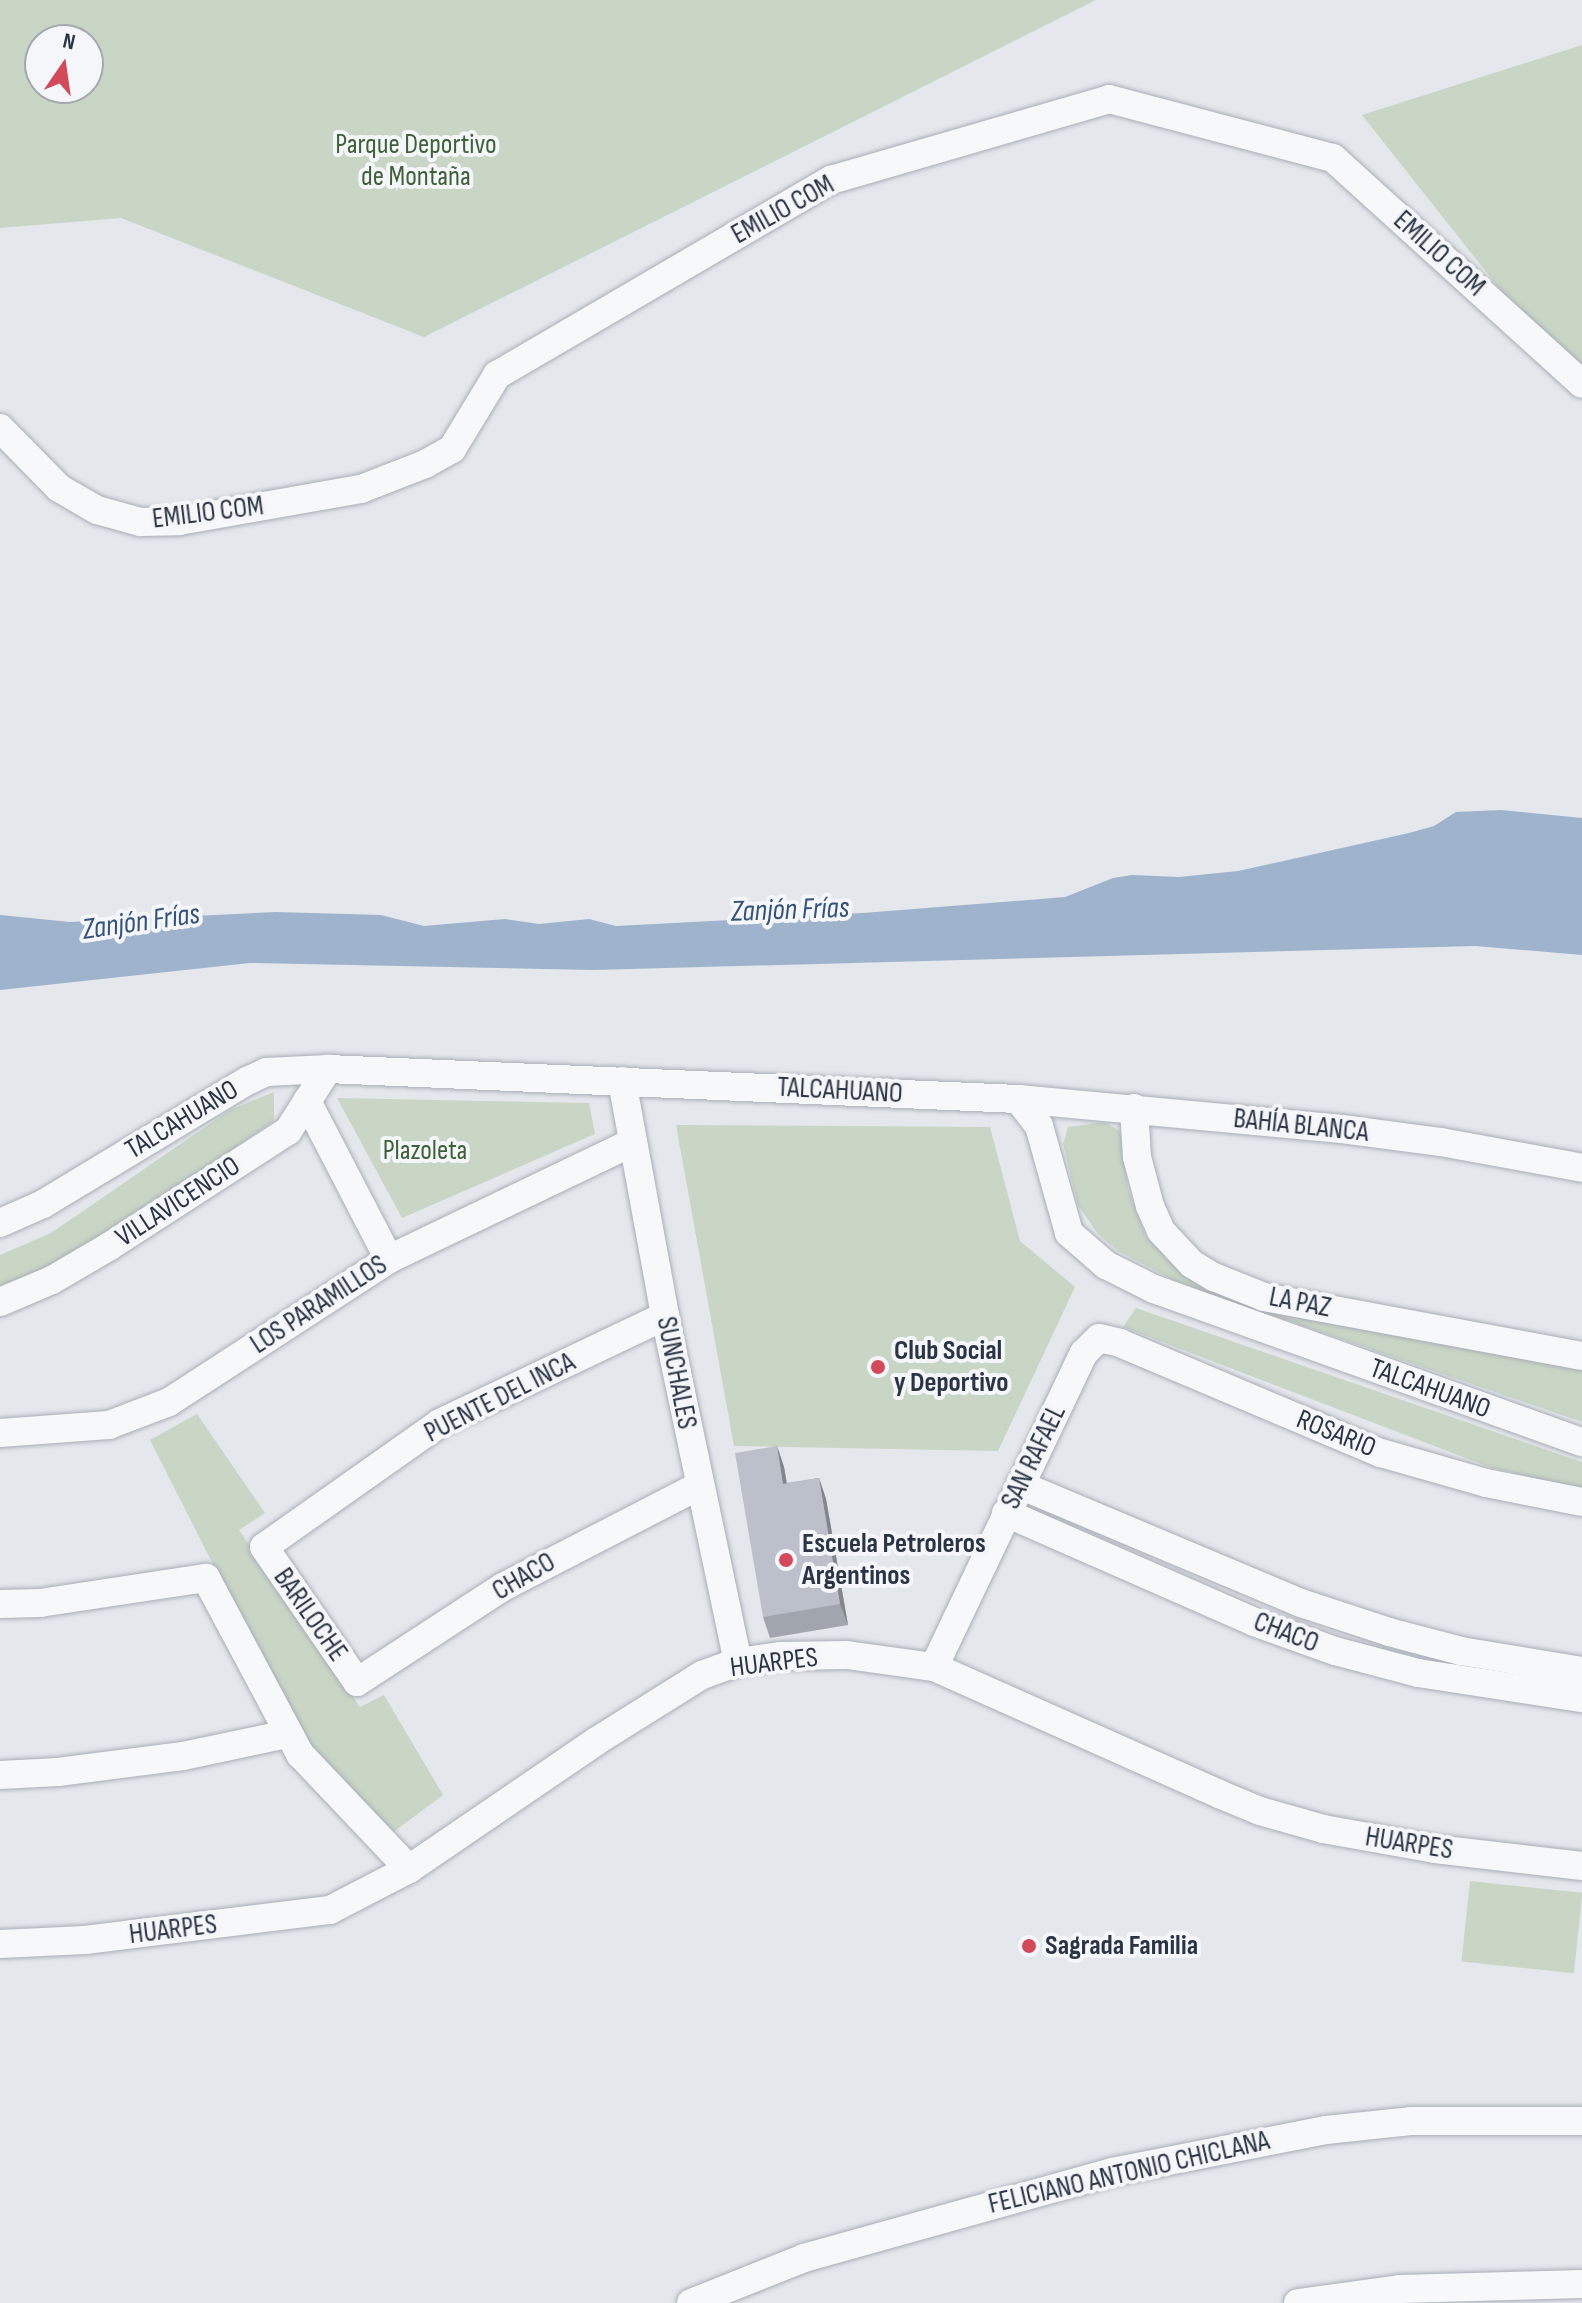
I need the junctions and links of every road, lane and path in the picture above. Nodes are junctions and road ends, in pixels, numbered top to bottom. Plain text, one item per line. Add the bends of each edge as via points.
1 (1582, 384) edge
2 (0, 428) edge
3 (328, 1069) junction
4 (622, 1081) junction
5 (1018, 1099) junction
6 (307, 1101) junction
7 (1134, 1108) junction
8 (631, 1143) junction
9 (1582, 1168) edge
10 (0, 1223) edge
11 (389, 1259) junction
12 (0, 1302) edge
13 (665, 1316) junction
14 (1099, 1338) joint
15 (1582, 1356) edge
16 (0, 1433) edge
17 (1582, 1442) edge
18 (1020, 1485) junction
19 (699, 1486) junction
20 (1582, 1502) edge
21 (1006, 1513) junction
22 (264, 1547) joint
23 (0, 1604) edge
24 (738, 1662) junction
25 (934, 1667) junction
26 (1582, 1671) edge
27 (357, 1682) joint
28 (1582, 1698) edge
29 (287, 1734) junction
30 (0, 1775) edge
31 (1582, 1866) edge
32 (409, 1869) junction
33 (0, 1944) edge
34 (1582, 2121) edge
35 (1582, 2284) edge
36 (691, 2303) edge
37 (1298, 2303) edge

1 - 2 street, EMILIO COM via 1333,158 1109,99 831,180 497,375 452,449 361,489 179,521 140,522 97,510 59,488
3 - 4 street, TALCAHUANO
3 - 6 street, VILLAVICENCIO
3 - 10 street, TALCAHUANO via 266,1072 43,1204
4 - 5 street, TALCAHUANO
4 - 8 street, SUNCHALES
5 - 7 street, BAHÍA BLANCA
5 - 17 street, TALCAHUANO via 1039,1126 1069,1233 1106,1265 1154,1289
6 - 11 street
6 - 12 street, VILLAVICENCIO via 288,1131 110,1246
7 - 9 street, BAHÍA BLANCA via 1441,1142
7 - 15 street, LA PAZ via 1137,1157 1161,1231 1192,1264 1214,1277 1264,1297
8 - 11 street, LOS PARAMILLOS
8 - 13 street, SUNCHALES
11 - 16 street, LOS PARAMILLOS via 169,1402 109,1425
13 - 19 street, SUNCHALES
13 - 22 street, PUENTE DEL INCA via 440,1423
14 - 18 street, SAN RAFAEL via 1084,1353
14 - 20 street, ROSARIO via 1381,1453 1486,1483
18 - 21 street, SAN RAFAEL
18 - 26 street, CHACO via 1360,1623 1461,1651
19 - 24 street, SUNCHALES
19 - 27 street, CHACO via 503,1587
21 - 25 street, SAN RAFAEL
21 - 28 street, CHACO via 1254,1622 1335,1651 1418,1673
22 - 27 street, BARILOCHE
23 - 29 street via 40,1603 206,1578
24 - 25 street, HUARPES via 847,1655
24 - 32 street, HUARPES via 702,1675 662,1700
25 - 31 street, HUARPES via 1287,1819 1396,1843
29 - 30 street via 183,1756
29 - 32 street
32 - 33 street, HUARPES via 330,1910 85,1940
34 - 36 street, FELICIANO ANTONIO CHICLANA via 1411,2121 1326,2130 1128,2169 804,2258
35 - 37 street via 1400,2289

